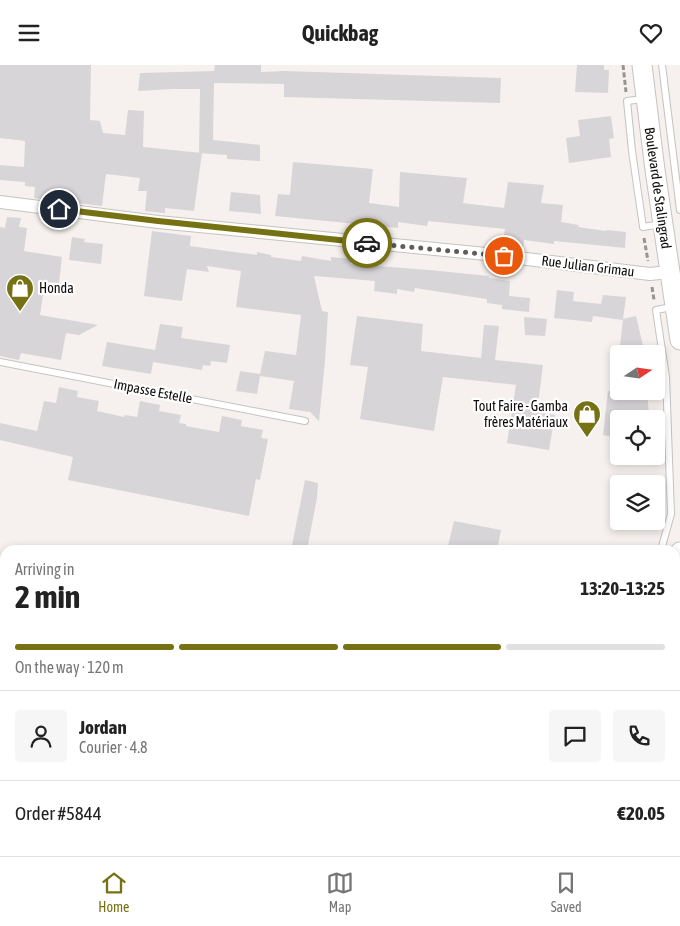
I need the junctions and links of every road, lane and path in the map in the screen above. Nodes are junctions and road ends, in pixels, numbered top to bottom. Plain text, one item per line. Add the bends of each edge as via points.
1 (623, 65) edge
2 (642, 65) edge
3 (662, 65) edge
4 (647, 99) junction
5 (627, 101) junction
6 (0, 202) edge
7 (680, 211) edge
8 (662, 224) junction
9 (670, 272) junction
10 (675, 307) junction
11 (680, 340) edge
12 (0, 362) edge
13 (305, 421) dead end
14 (663, 545) edge

1 - 5 path
2 - 4 main road, Boulevard de Stalingrad
3 - 7 lane
4 - 5 lane
4 - 8 main road, Boulevard de Stalingrad
5 - 8 lane via 642,227
6 - 9 street, Rue Julian Grimau via 650,274
8 - 9 main road, Boulevard de Stalingrad
9 - 10 main road, Boulevard de Stalingrad
10 - 11 main road, Boulevard de Stalingrad
10 - 14 lane via 656,310 666,377 671,513
12 - 13 lane, Impasse Estelle

